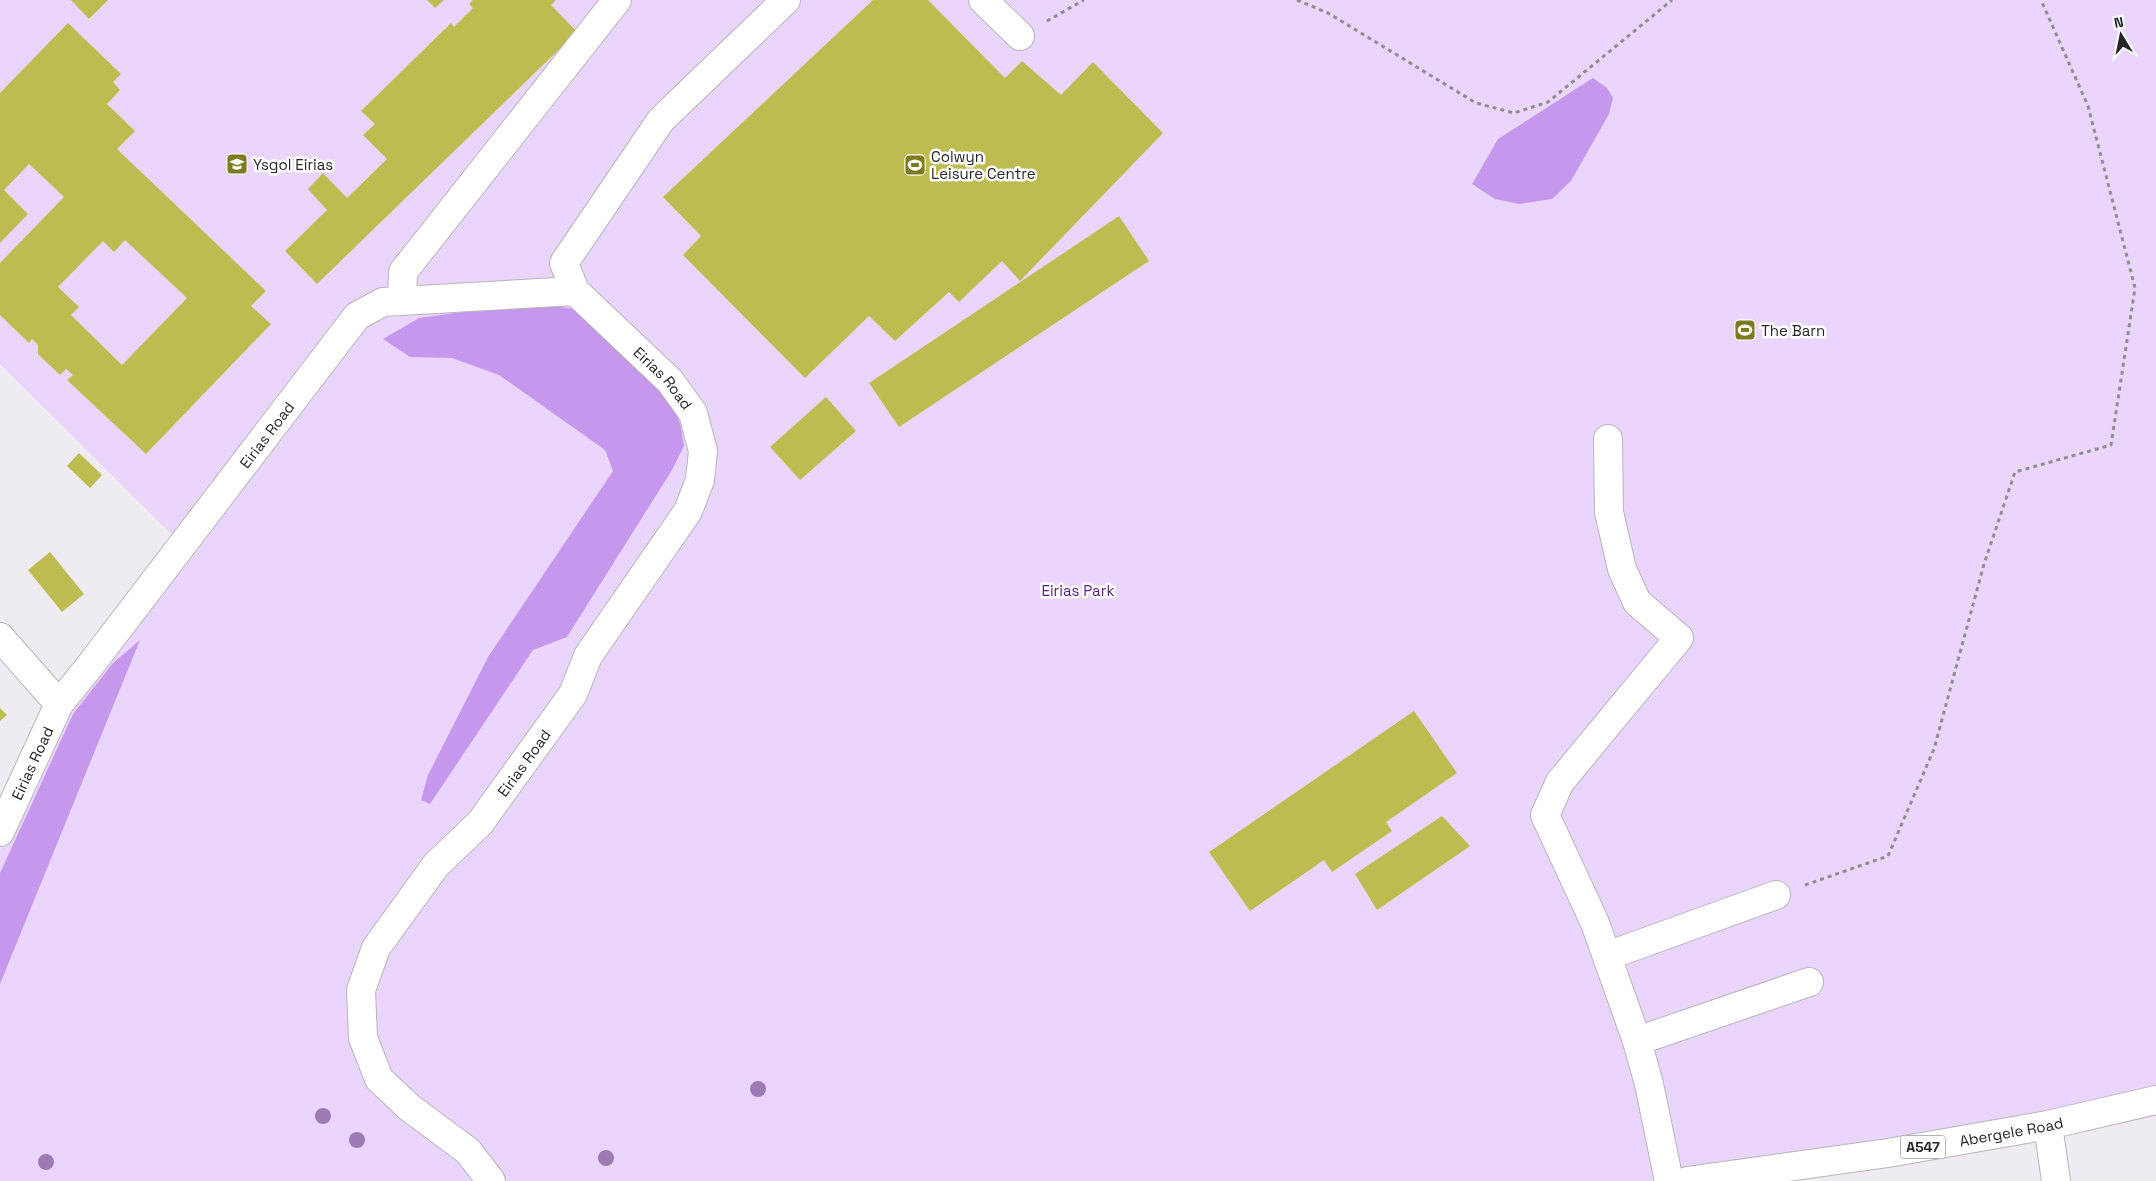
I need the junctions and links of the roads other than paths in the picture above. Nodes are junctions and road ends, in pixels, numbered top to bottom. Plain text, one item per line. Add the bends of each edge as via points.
1 (617, 0) edge
2 (786, 0) edge
3 (983, 0) edge
4 (1020, 36) road end
5 (575, 291) junction
6 (402, 301) junction
7 (1608, 438) dead end
8 (0, 636) edge
9 (58, 704) junction
10 (0, 832) edge
11 (1776, 895) road end
12 (1607, 956) junction
13 (1809, 982) dead end
14 (1637, 1041) junction
15 (2156, 1100) edge
16 (2048, 1124) junction
17 (491, 1181) edge
18 (1669, 1181) edge
19 (1687, 1181) edge
20 (2056, 1181) edge

1 - 6 street via 403,272
2 - 5 street via 661,120 564,263
3 - 4 street
5 - 6 street, Eirias Road
5 - 17 street, Eirias Road via 670,381 693,413 703,451 700,480 688,511 588,656 574,694 480,823 436,865 376,948 361,990 363,1038 379,1079 410,1108 468,1152
6 - 9 street, Eirias Road via 383,302 357,316
7 - 12 street via 1609,512 1622,569 1637,602 1679,638 1560,782 1545,815
8 - 9 street
9 - 10 street, Eirias Road
11 - 12 street
12 - 14 street
13 - 14 street
14 - 18 street
15 - 16 street, Abergele Road / A547
16 - 19 street, Abergele Road / A547 via 1888,1153
16 - 20 street

